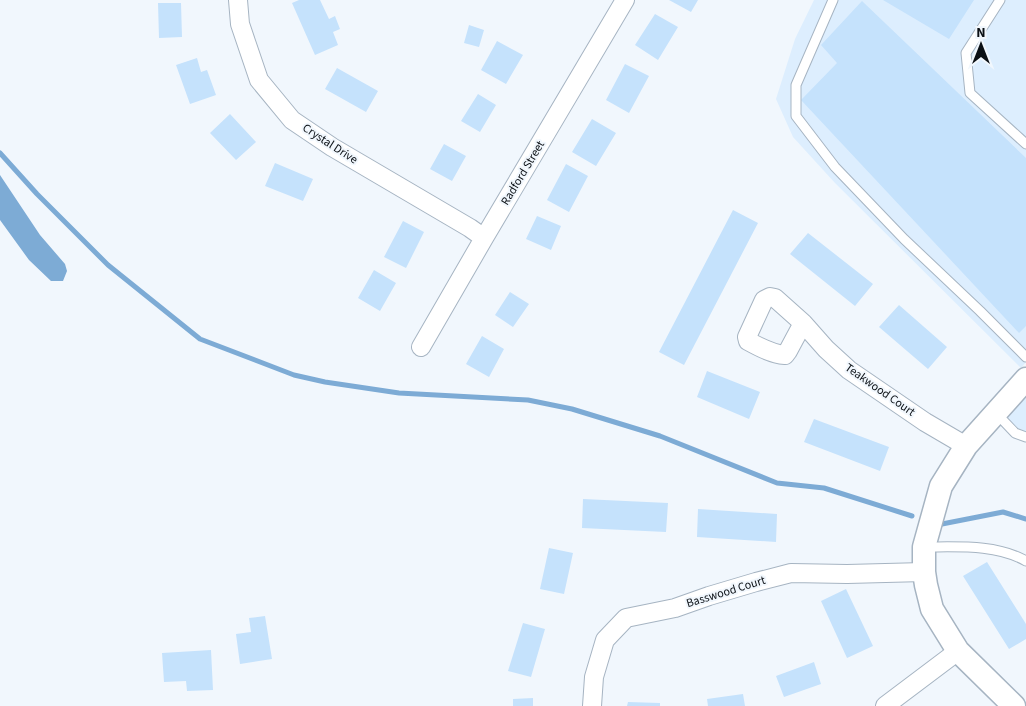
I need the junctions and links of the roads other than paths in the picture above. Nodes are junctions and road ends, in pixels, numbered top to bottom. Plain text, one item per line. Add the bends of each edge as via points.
1 (238, 0) edge
2 (625, 0) edge
3 (833, 0) edge
4 (1000, 0) edge
5 (1026, 144) edge
6 (484, 238) junction
7 (803, 324) dead end
8 (421, 348) dead end
9 (1024, 352) edge
10 (1026, 379) edge
11 (996, 412) junction
12 (1026, 437) edge
13 (966, 446) junction
14 (924, 561) junction
15 (1026, 561) edge
16 (958, 651) junction
17 (592, 706) edge
18 (885, 706) edge
19 (1014, 706) edge

1 - 6 street, Crystal Drive via 240,24 258,80 292,120 332,148
2 - 6 street, Radford Street
3 - 9 lane via 796,85 796,116 835,167 904,239
4 - 5 lane via 966,53 970,92
6 - 8 street, Radford Street
7 - 13 street, Teakwood Court via 849,370
10 - 11 street
11 - 12 lane via 1015,433
11 - 13 street
13 - 14 street via 941,486
14 - 15 lane via 982,548
14 - 16 street via 932,609
14 - 17 street, Basswood Court via 847,574 791,573 675,608 626,618 605,640 594,677
16 - 18 street
16 - 19 street

